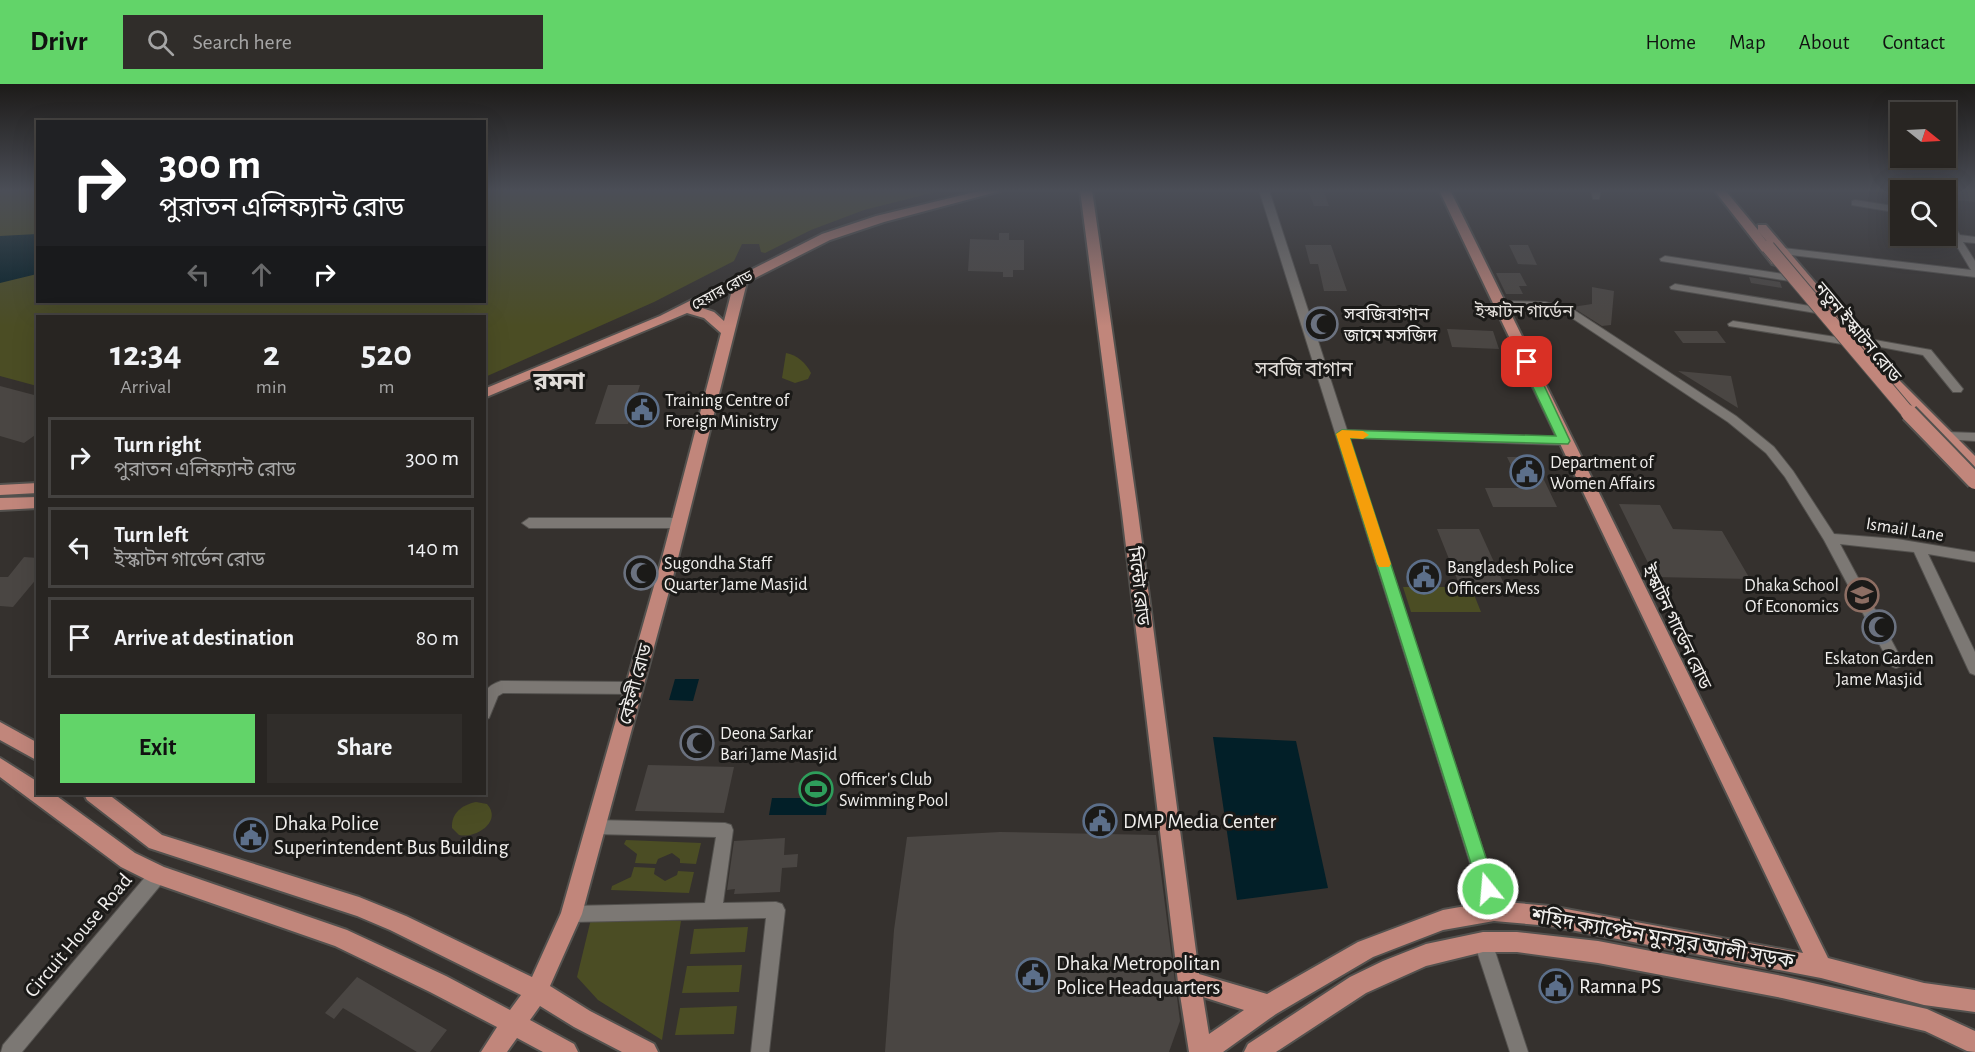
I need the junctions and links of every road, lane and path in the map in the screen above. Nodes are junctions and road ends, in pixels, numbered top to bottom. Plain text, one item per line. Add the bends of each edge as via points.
1 (808, 235) edge
2 (831, 235) edge
3 (1092, 235) edge
4 (1278, 235) edge
5 (1466, 235) edge
6 (1757, 235) edge
7 (1770, 235) edge
8 (1957, 237) joint
9 (1975, 240) edge
10 (1764, 244) junction
11 (1783, 251) junction
12 (1665, 259) dead end
13 (1975, 269) edge
14 (1975, 274) edge
15 (1790, 278) junction
16 (741, 280) junction
17 (1675, 287) dead end
18 (1499, 304) junction
19 (684, 309) junction
20 (1816, 310) junction
21 (1733, 324) dead end
22 (728, 333) junction
23 (1858, 340) junction
24 (1842, 341) junction
25 (1853, 355) junction
26 (1871, 356) junction
27 (1889, 378) junction
28 (486, 381) edge
29 (1957, 389) dead end
30 (486, 393) edge
31 (1342, 434) junction
32 (1947, 436) junction
33 (1975, 437) edge
34 (1564, 441) junction
35 (1975, 465) edge
36 (1975, 474) edge
37 (1975, 481) edge
38 (0, 488) edge
39 (1975, 490) edge
40 (28, 498) edge
41 (0, 504) edge
42 (0, 510) edge
43 (529, 523) dead end
44 (678, 523) junction
45 (1830, 537) junction
46 (1919, 549) junction
47 (1975, 557) edge
48 (1896, 662) dead end
49 (1975, 669) edge
50 (634, 688) junction
51 (486, 708) edge
52 (0, 729) edge
53 (36, 752) edge
54 (0, 766) edge
55 (36, 792) edge
56 (41, 795) edge
57 (95, 795) edge
58 (595, 827) junction
59 (158, 875) junction
60 (713, 910) junction
61 (1494, 911) junction
62 (571, 914) junction
63 (1483, 942) junction
64 (1821, 967) junction
65 (1189, 981) junction
66 (537, 991) junction
67 (1924, 994) junction
68 (1975, 1001) edge
69 (1269, 1006) junction
70 (1975, 1010) edge
71 (1927, 1020) junction
72 (513, 1023) junction
73 (1975, 1030) edge
74 (1975, 1042) edge
75 (10, 1052) edge
76 (493, 1052) edge
77 (566, 1052) edge
78 (646, 1052) edge
79 (760, 1052) edge
80 (1203, 1052) edge
81 (1256, 1052) edge
82 (1519, 1052) edge

1 - 28 main road via 657,310
2 - 16 main road, হেয়ার রোড
3 - 65 main road, মিন্টো রোড
4 - 31 street
5 - 18 main road, ইস্কাটন গার্ডেন রোড
6 - 10 main road, নতুন ইস্কাটন রোড
7 - 11 main road, নতুন ইস্কাটন রোড
8 - 9 street
8 - 13 street
10 - 15 main road, নতুন ইস্কাটন রোড
10 - 37 main road, bridge via 1911,416
11 - 14 street
11 - 23 main road, নতুন ইস্কাটন রোড
12 - 15 street
15 - 20 main road, নতুন ইস্কাটন রোড
16 - 19 main road, হেয়ার রোড
16 - 22 main road, বেইলী রোড
17 - 20 street
18 - 34 main road, ইস্কাটন গার্ডেন রোড
18 - 45 street via 1545,305 1570,312 1732,419 1777,458
19 - 22 main road via 710,314
19 - 30 main road, হেয়ার রোড
20 - 24 main road, নতুন ইস্কাটন রোড
21 - 24 street
22 - 44 main road, বেইলী রোড
23 - 26 main road, নতুন ইস্কাটন রোড
23 - 29 street via 1927,352
24 - 25 main road, নতুন ইস্কাটন রোড
25 - 26 main road
25 - 39 main road, নতুন ইস্কাটন রোড
26 - 27 main road, নতুন ইস্কাটন রোড
27 - 32 main road, নতুন ইস্কাটন রোড
27 - 36 main road
31 - 34 street
31 - 61 street
32 - 33 street
32 - 35 main road, নতুন ইস্কাটন রোড
34 - 64 main road, ইস্কাটন গার্ডেন রোড
38 - 40 main road
40 - 41 main road
40 - 42 main road
43 - 44 street
44 - 50 main road, বেইলী রোড
45 - 46 street, Ismail Lane
45 - 48 street
46 - 47 street, Ismail Lane
46 - 49 street
50 - 51 street via 501,687 492,692
50 - 58 main road, বেইলী রোড
52 - 53 main road
54 - 55 main road
56 - 59 main road via 128,860
57 - 66 main road via 156,842 359,907
58 - 60 street via 725,830
58 - 62 main road, বেইলী রোড
59 - 72 main road via 339,937
59 - 75 street, Circuit House Road
60 - 62 street
60 - 79 street via 776,910
61 - 64 main road, শহিদ ক্যাপ্টেন মুনসুর আলী সড়ক via 1550,916
61 - 69 main road, শহিদ ক্যাপ্টেন মুনসুর আলী সড়ক via 1443,920 1366,949
62 - 66 main road, বেইলী রোড
63 - 71 main road, শহিদ ক্যাপ্টেন মুনসুর আলী সড়ক via 1517,942 1672,965
63 - 81 main road, শহিদ ক্যাপ্টেন মুনসুর আলী সড়ক via 1425,955 1391,969 1358,985
63 - 82 street
64 - 67 main road, শহিদ ক্যাপ্টেন মুনসুর আলী সড়ক
65 - 69 main road
65 - 80 main road, মিন্টো রোড
66 - 72 main road, বেইলী রোড
66 - 78 main road via 582,1020
67 - 68 main road, শহিদ ক্যাপ্টেন মুনসুর আলী সড়ক
67 - 70 main road
69 - 80 main road, শহিদ ক্যাপ্টেন মুনসুর আলী সড়ক
71 - 73 main road
71 - 74 main road, শহিদ ক্যাপ্টেন মুনসুর আলী সড়ক
72 - 76 main road, বেইলী রোড
72 - 77 main road

